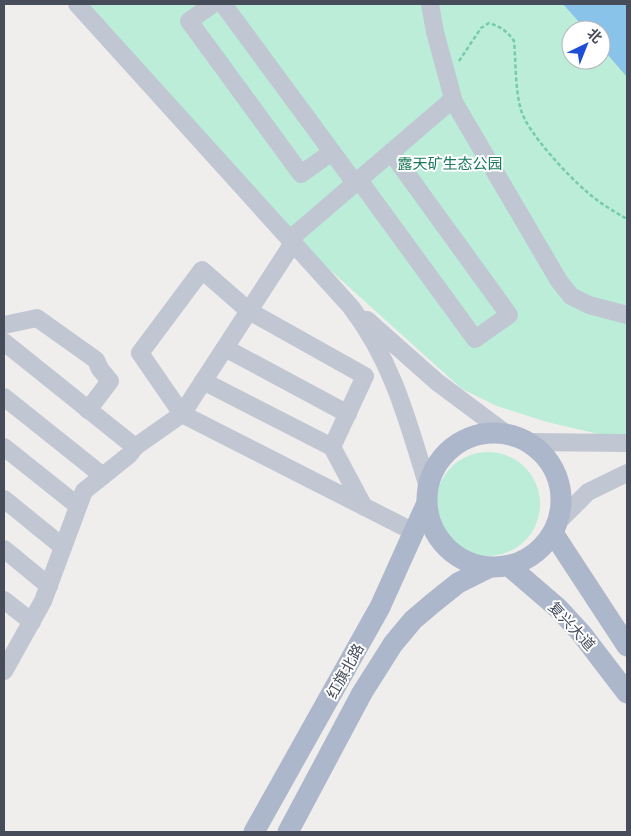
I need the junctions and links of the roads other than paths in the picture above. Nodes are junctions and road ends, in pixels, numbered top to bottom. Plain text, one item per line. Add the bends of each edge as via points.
1 (77, 4) edge
2 (212, 4) edge
3 (224, 4) edge
4 (430, 4) edge
5 (453, 99) junction
6 (332, 152) junction
7 (391, 152) junction
8 (357, 182) junction
9 (292, 241) junction
10 (351, 306) junction
11 (249, 311) junction
12 (627, 315) edge
13 (4, 325) edge
14 (4, 342) edge
15 (225, 348) junction
16 (203, 381) junction
17 (4, 398) edge
18 (88, 410) junction
19 (182, 414) junction
20 (348, 414) junction
21 (508, 435) junction
22 (528, 442) junction
23 (627, 443) edge
24 (4, 447) edge
25 (135, 447) junction
26 (332, 447) junction
27 (627, 473) edge
28 (103, 476) junction
29 (427, 496) junction
30 (4, 499) edge
31 (78, 506) junction
32 (364, 507) junction
33 (556, 527) junction
34 (414, 532) junction
35 (64, 547) junction
36 (4, 549) edge
37 (498, 567) junction
38 (49, 586) junction
39 (4, 600) edge
40 (32, 622) junction
41 (627, 646) edge
42 (627, 658) edge
43 (6, 662) edge
44 (610, 670) junction
45 (627, 693) edge
46 (254, 832) edge
47 (288, 832) edge

1 - 9 street
2 - 6 street via 189,21 301,174
3 - 6 street
4 - 5 street
5 - 7 street
5 - 12 street via 544,257 571,296 589,305
6 - 8 street
7 - 8 street
7 - 8 street via 509,315 475,339
8 - 9 street
9 - 10 street
9 - 11 street
10 - 21 street via 437,382
10 - 29 street via 386,362
11 - 15 street
11 - 19 street via 202,270 140,353
11 - 20 street via 365,376
13 - 18 street via 36,318 96,360 110,381
14 - 18 street
15 - 16 street
15 - 20 street
16 - 19 street
16 - 26 street
17 - 28 street
18 - 25 street
19 - 25 street
19 - 32 street
20 - 26 street
21 - 22 main road
21 - 29 main road via 487,433 466,439 448,450 435,467
22 - 23 street
22 - 33 main road via 545,457 557,477 562,499
24 - 31 street
25 - 28 street via 130,455
26 - 32 street
27 - 33 street via 588,492
28 - 31 street via 84,491
29 - 34 main road, 红旗北路
29 - 37 main road via 436,535 458,558
30 - 35 street
31 - 35 street
32 - 34 street
33 - 37 main road via 535,555
33 - 41 main road, 复兴大道
34 - 46 main road, 红旗北路 via 380,606
35 - 38 street
36 - 38 street
37 - 44 main road, 复兴大道 via 559,609
37 - 47 main road, 红旗北路 via 458,583 413,620 392,644 362,693
38 - 40 street
39 - 40 street
40 - 43 street
42 - 44 main road
44 - 45 main road, 复兴大道

